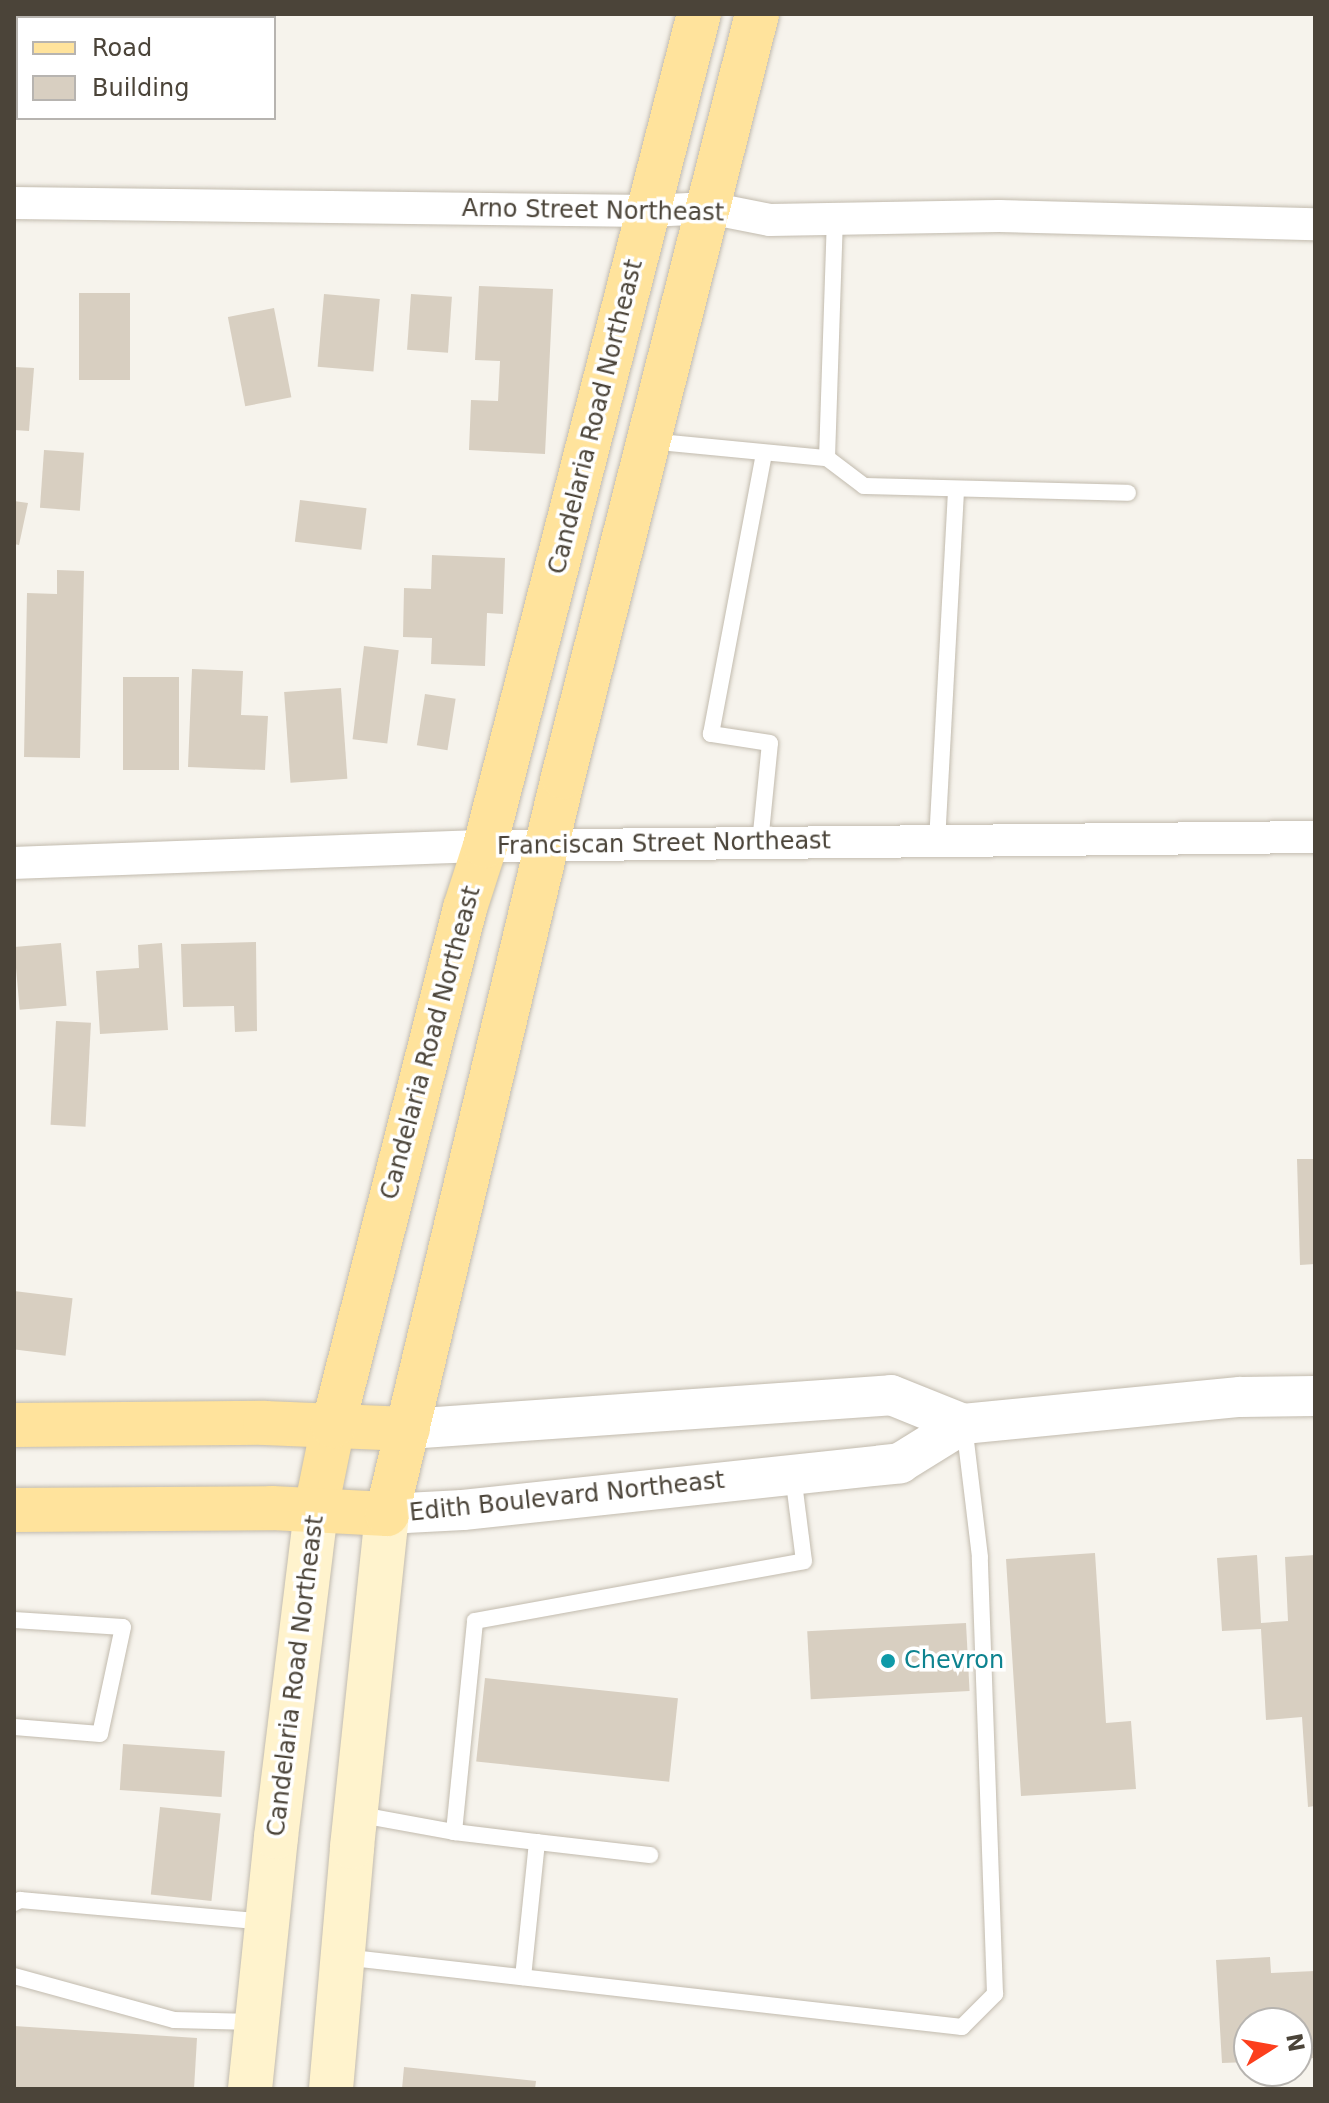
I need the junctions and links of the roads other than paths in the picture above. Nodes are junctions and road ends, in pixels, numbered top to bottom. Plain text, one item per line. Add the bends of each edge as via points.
1 (699, 14) edge
2 (757, 14) edge
3 (14, 203) edge
4 (709, 208) junction
5 (649, 211) junction
6 (835, 219) junction
7 (1315, 224) edge
8 (648, 441) junction
9 (764, 453) junction
10 (827, 458) junction
11 (956, 490) junction
12 (1128, 493) dead end
13 (1315, 837) edge
14 (937, 842) junction
15 (760, 843) junction
16 (485, 846) junction
17 (547, 846) junction
18 (14, 863) edge
19 (1315, 1396) edge
20 (963, 1424) junction
21 (14, 1425) edge
22 (333, 1426) junction
23 (408, 1429) junction
24 (793, 1474) junction
25 (316, 1509) junction
26 (14, 1510) edge
27 (387, 1514) junction
28 (14, 1620) edge
29 (14, 1727) edge
30 (356, 1813) junction
31 (454, 1832) junction
32 (537, 1842) junction
33 (650, 1855) dead end
34 (14, 1903) edge
35 (268, 1922) junction
36 (343, 1957) junction
37 (14, 1976) edge
38 (523, 1977) junction
39 (258, 2022) junction
40 (250, 2089) edge
41 (331, 2089) edge

1 - 5 main road, Candelaria Road Northeast
2 - 4 main road
3 - 5 street, Arno Street Northeast
4 - 5 street, Arno Street Northeast
4 - 6 street, Arno Street Northeast via 770,220
4 - 8 main road
5 - 16 main road, Candelaria Road Northeast
6 - 7 street, Arno Street Northeast via 999,216
6 - 10 lane
8 - 9 lane
8 - 17 main road
9 - 10 lane
9 - 15 lane via 711,734 770,743
10 - 11 lane via 864,486
11 - 12 lane
11 - 14 lane
13 - 14 street, Franciscan Street Northeast
14 - 15 street, Franciscan Street Northeast
15 - 17 street, Franciscan Street Northeast
16 - 17 street, Franciscan Street Northeast
16 - 18 street, Franciscan Street Northeast
16 - 22 main road, Candelaria Road Northeast
17 - 23 main road
19 - 20 street, Edith Boulevard Northeast via 1240,1397
20 - 23 street, Edith Boulevard Northeast via 891,1395
20 - 24 street, Edith Boulevard Northeast via 900,1463
20 - 38 lane via 980,1557 995,1994 962,2027
21 - 22 main road, Edith Boulevard Northeast
22 - 23 main road, Edith Boulevard Northeast
22 - 25 main road, Candelaria Road Northeast
23 - 27 main road
24 - 27 street, Edith Boulevard Northeast
24 - 31 lane via 804,1561 475,1621
25 - 26 main road, Edith Boulevard Northeast
25 - 27 main road, Edith Boulevard Northeast
25 - 35 main road, Candelaria Road Northeast
27 - 30 main road
28 - 29 lane via 123,1627 100,1734
30 - 31 lane
30 - 36 main road
31 - 32 lane
32 - 33 lane
32 - 38 lane
34 - 35 lane
35 - 39 main road, Candelaria Road Northeast
36 - 38 lane
36 - 41 main road
37 - 39 lane via 174,2020
39 - 40 main road, Candelaria Road Northeast

